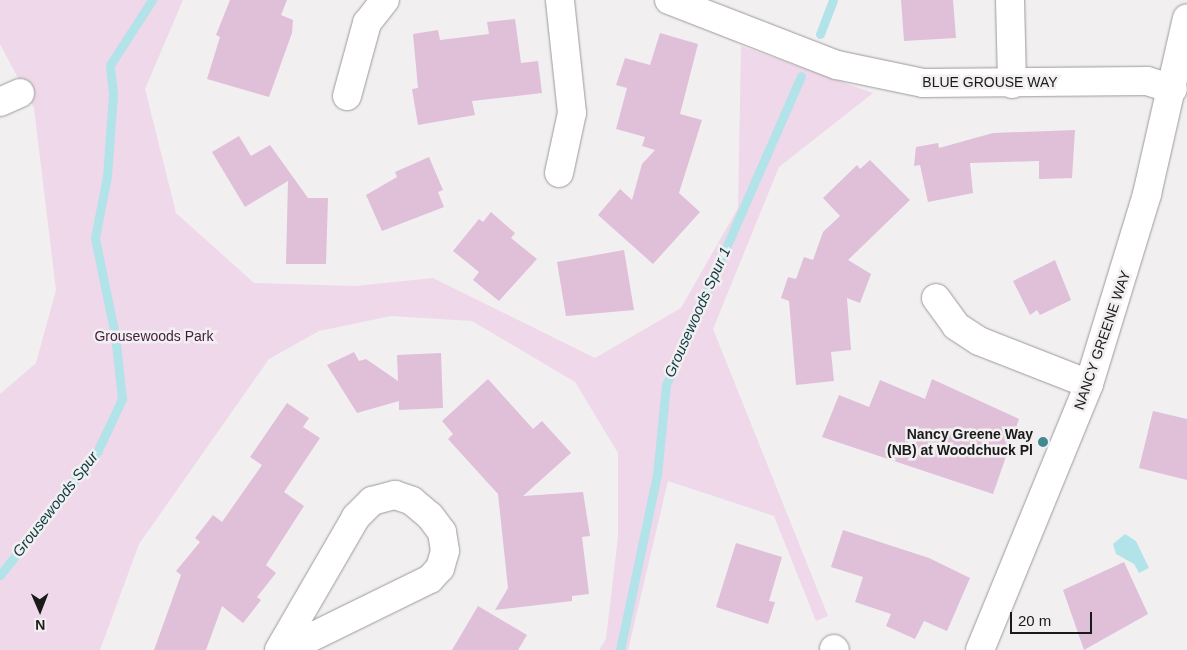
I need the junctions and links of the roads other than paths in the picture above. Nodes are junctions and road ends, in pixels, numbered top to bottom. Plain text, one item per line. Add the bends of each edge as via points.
1 (385, 0) edge
2 (560, 0) edge
3 (669, 0) edge
4 (1010, 0) edge
5 (1187, 18) edge
6 (1012, 84) junction
7 (1173, 89) junction
8 (346, 96) dead end
9 (559, 173) dead end
10 (936, 298) dead end
11 (1089, 384) junction
12 (279, 650) edge
13 (285, 650) edge
14 (980, 650) edge

1 - 8 street via 367,23
2 - 9 street via 572,114
3 - 6 street, BLUE GROUSE WAY via 837,65 924,84
4 - 6 street
5 - 7 street, NANCY GREENE WAY
6 - 7 street, BLUE GROUSE WAY via 1147,81
7 - 11 street, NANCY GREENE WAY via 1131,252
10 - 11 street via 956,326 979,341
11 - 14 street, NANCY GREENE WAY
12 - 13 street via 356,517 372,501 394,495 412,501 430,516 442,532 445,551 440,568 430,579

